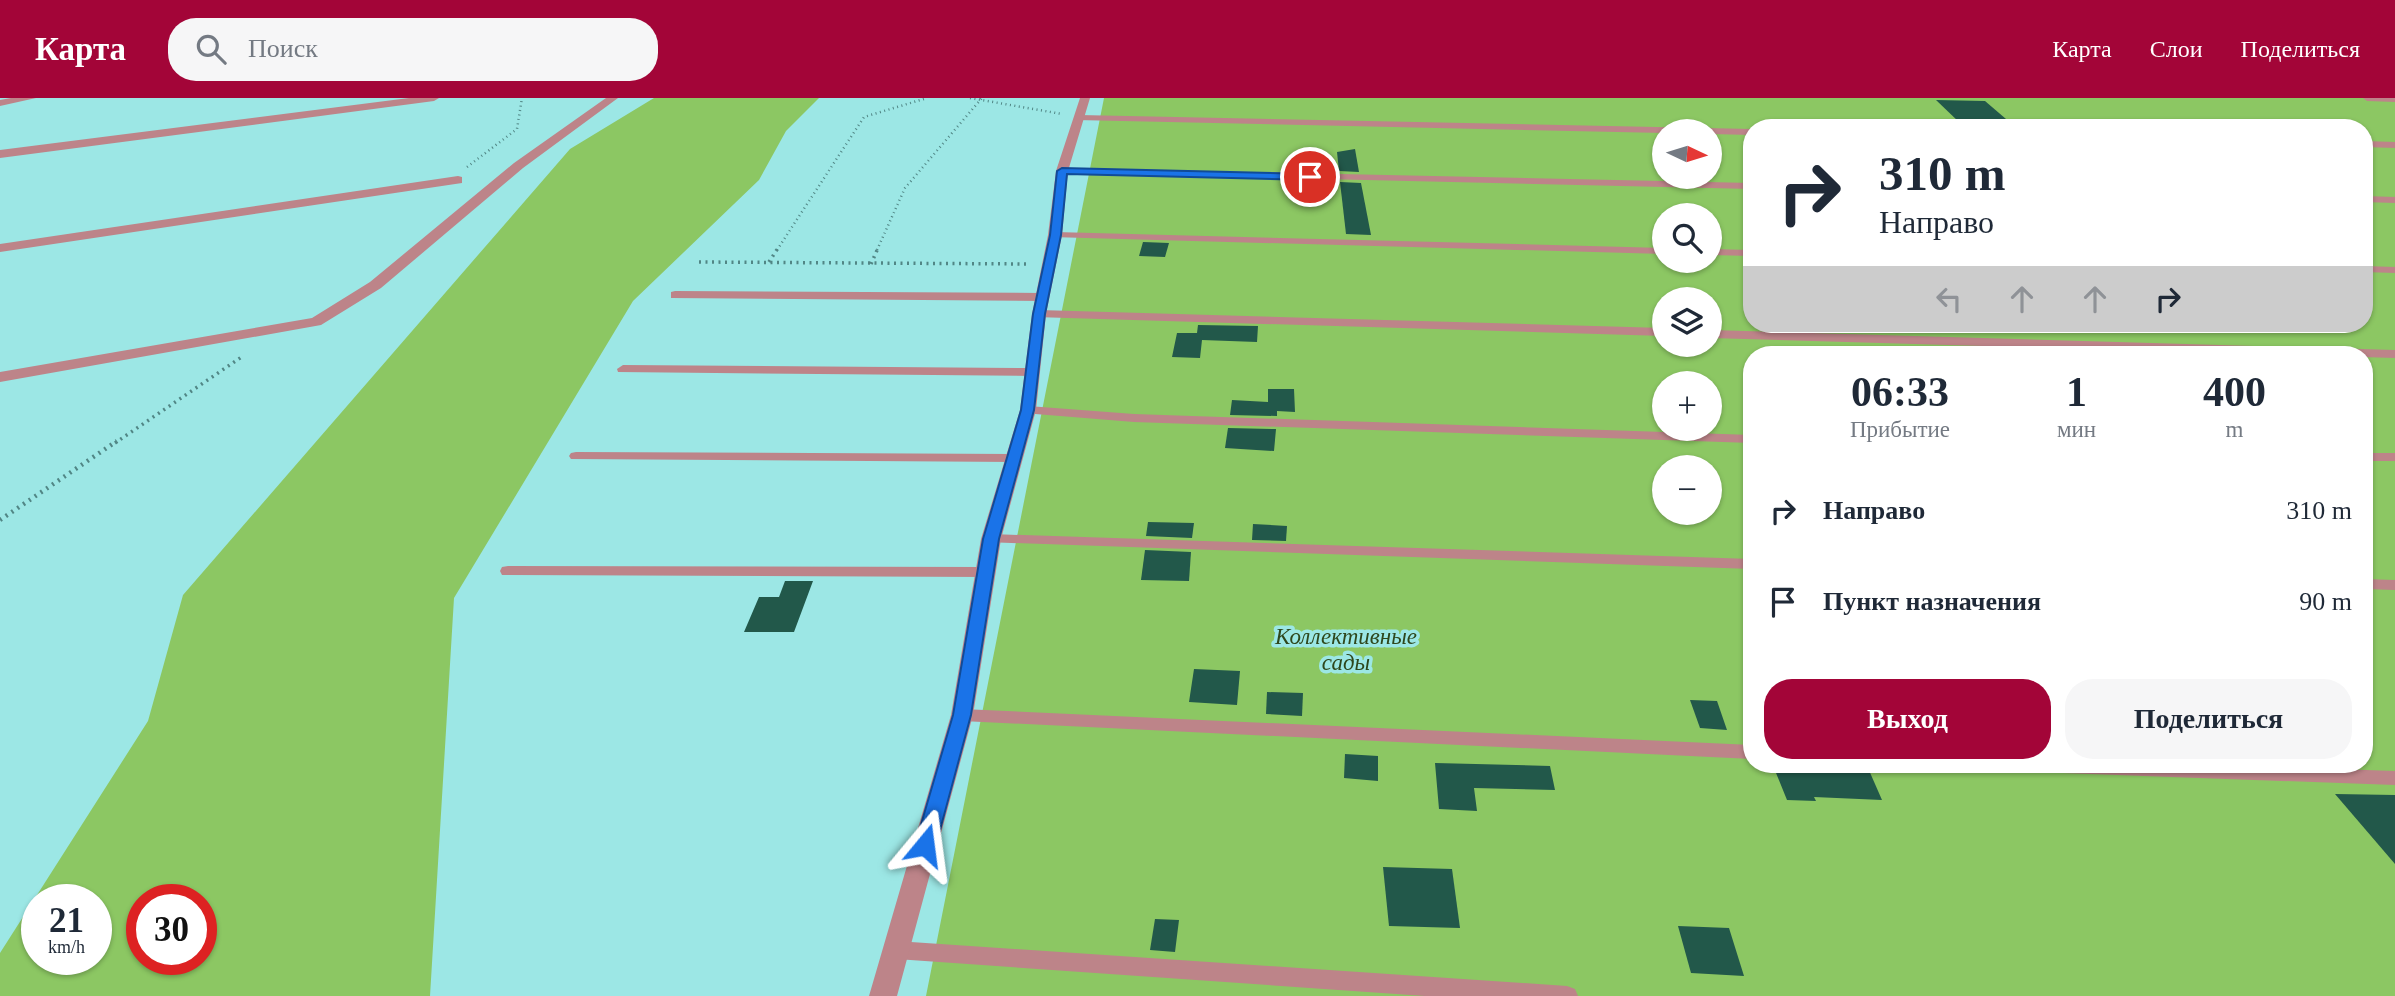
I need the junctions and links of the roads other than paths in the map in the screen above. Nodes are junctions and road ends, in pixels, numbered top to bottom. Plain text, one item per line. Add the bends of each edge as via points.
1 (31, 98) edge
2 (434, 98) edge
3 (613, 98) edge
4 (1085, 98) edge
5 (2367, 98) edge
6 (2395, 99) edge
7 (0, 103) edge
8 (1079, 118) junction
9 (1743, 132) edge
10 (2373, 144) edge
11 (2395, 145) edge
12 (0, 154) edge
13 (1062, 171) junction
14 (458, 180) road end
15 (1743, 186) edge
16 (2373, 200) edge
17 (2395, 200) edge
18 (1055, 235) junction
19 (0, 248) edge
20 (1652, 251) edge
21 (1722, 252) edge
22 (1743, 253) edge
23 (2373, 269) edge
24 (2395, 270) edge
25 (675, 295) dead end
26 (1041, 306) junction
27 (1652, 331) edge
28 (1722, 334) edge
29 (2121, 346) edge
30 (2373, 353) edge
31 (2395, 354) edge
32 (623, 369) dead end
33 (1032, 372) junction
34 (0, 377) edge
35 (1028, 410) junction
36 (1743, 439) edge
37 (576, 456) dead end
38 (2373, 457) edge
39 (2395, 457) edge
40 (1014, 458) junction
41 (991, 539) junction
42 (1743, 564) edge
43 (508, 571) dead end
44 (985, 572) junction
45 (2373, 584) edge
46 (2395, 585) edge
47 (962, 715) junction
48 (1743, 752) edge
49 (2257, 773) edge
50 (2395, 778) edge
51 (896, 950) junction
52 (883, 996) edge
53 (1567, 996) edge

1 - 7 street
2 - 12 street
3 - 34 street via 584,115 483,195 360,299 316,322
4 - 8 street
5 - 6 lane
8 - 9 lane
8 - 13 street
10 - 11 lane
13 - 15 lane
13 - 18 street
14 - 19 street
16 - 17 lane
18 - 20 lane
18 - 26 street
21 - 22 lane
23 - 24 lane
25 - 26 lane
26 - 27 lane
26 - 33 street
28 - 29 lane
30 - 31 lane
32 - 33 lane
33 - 35 street
35 - 36 lane via 1134,418
35 - 40 street
37 - 40 lane
38 - 39 lane
40 - 41 street
41 - 42 lane
41 - 44 street
43 - 44 lane
44 - 47 street
45 - 46 lane
47 - 48 lane
47 - 51 street
49 - 50 lane
51 - 52 street
51 - 53 lane

